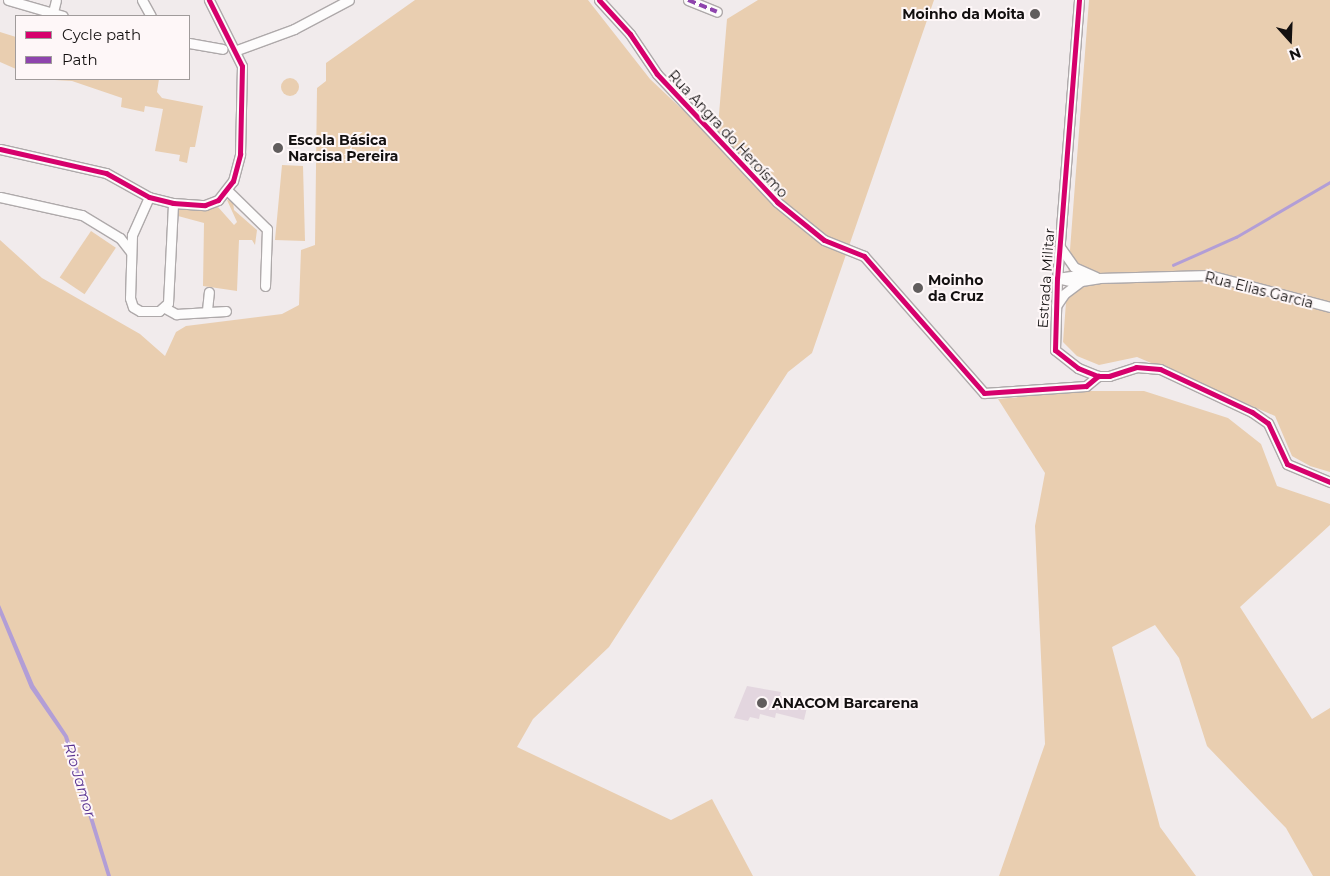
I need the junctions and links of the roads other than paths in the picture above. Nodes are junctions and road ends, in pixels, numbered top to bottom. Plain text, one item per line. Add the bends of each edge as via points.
1 (8, 0) edge
2 (56, 0) edge
3 (142, 0) edge
4 (209, 0) edge
5 (349, 0) edge
6 (599, 0) edge
7 (688, 0) edge
8 (1080, 0) edge
9 (717, 12) dead end
10 (52, 15) edge
11 (150, 15) edge
12 (190, 44) edge
13 (222, 49) dead end
14 (237, 50) junction
15 (0, 149) edge
16 (228, 191) junction
17 (0, 197) edge
18 (149, 197) junction
19 (173, 203) junction
20 (1060, 246) junction
21 (131, 252) junction
22 (1057, 278) junction
23 (1085, 278) junction
24 (265, 286) dead end
25 (209, 292) dead end
26 (1330, 307) edge
27 (165, 308) junction
28 (1055, 308) junction
29 (207, 310) junction
30 (226, 311) dead end
31 (1098, 376) junction
32 (1330, 482) edge

1 - 10 street
2 - 10 street
3 - 11 street
4 - 14 street
5 - 14 street via 294,30
6 - 31 street, Rua Angra do Heroísmo via 630,34 657,74 777,202 824,240 864,256 984,393 1086,386
7 - 9 street
8 - 20 street, Estrada Militar
12 - 13 street
14 - 16 street via 242,66 243,119 237,172
15 - 18 street via 106,173
16 - 19 street via 205,205
16 - 24 street via 267,229
17 - 21 street via 82,215 120,238
18 - 19 street
18 - 21 street via 135,226
19 - 27 street
20 - 22 street, Estrada Militar
20 - 23 street via 1074,268
21 - 27 street via 133,306 140,311
22 - 23 street, Rua Elias Garcia
22 - 28 street, Estrada Militar
23 - 26 street, Rua Elias Garcia via 1209,275
23 - 28 street, Rua Elias Garcia via 1064,294
25 - 29 street
27 - 29 street via 176,314
28 - 31 street, Estrada Militar via 1055,350 1078,368
29 - 30 street
31 - 32 street via 1109,376 1136,367 1160,369 1262,417 1286,464

